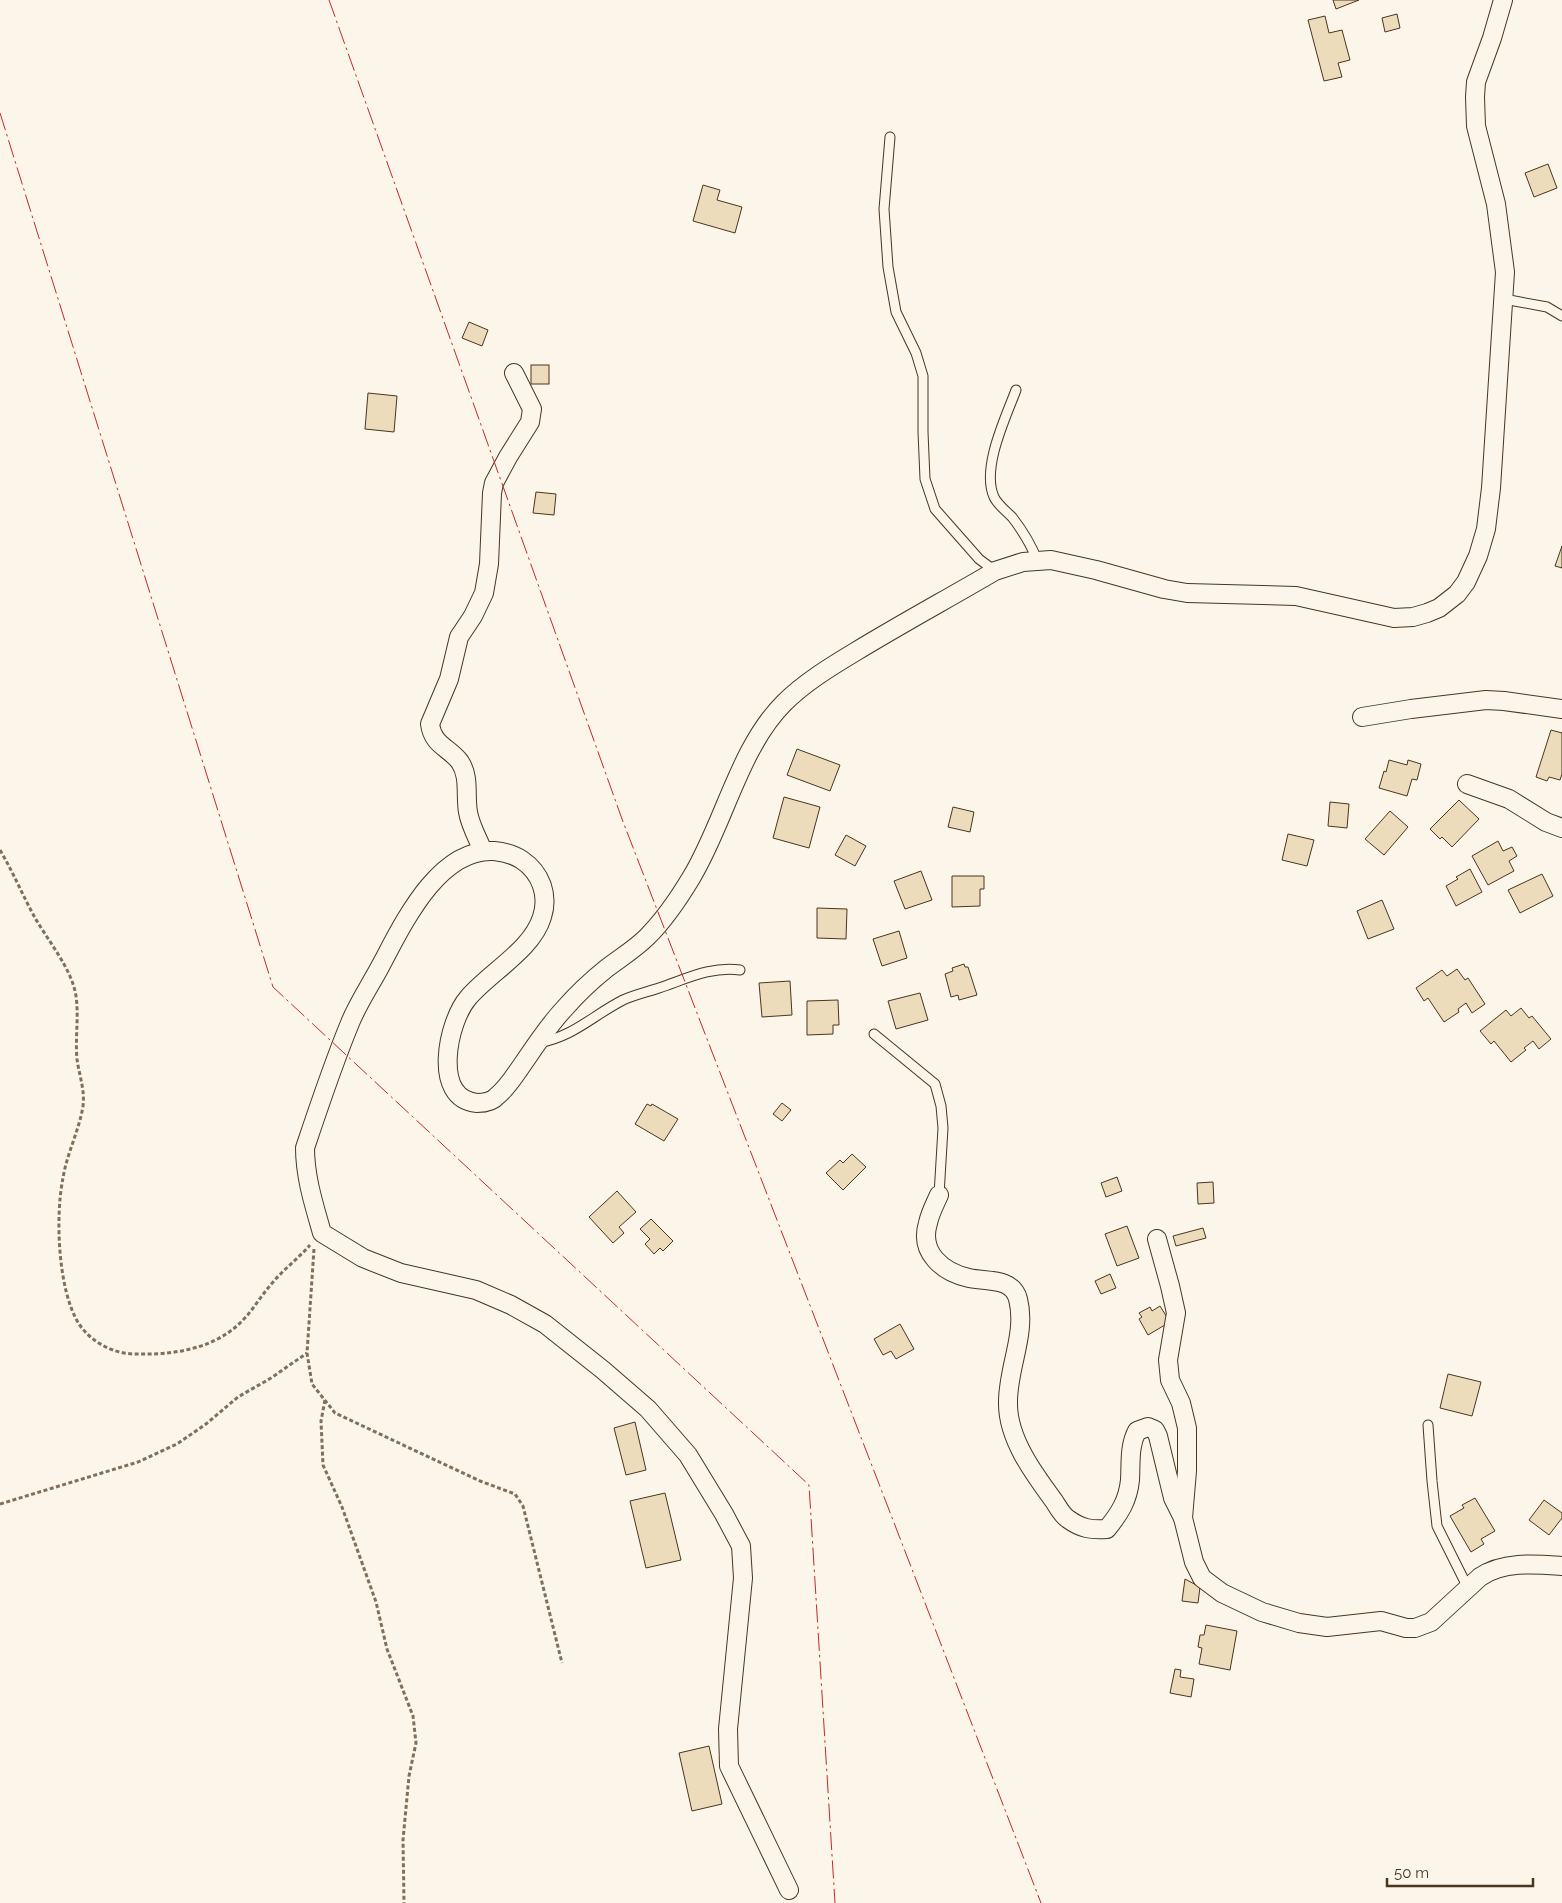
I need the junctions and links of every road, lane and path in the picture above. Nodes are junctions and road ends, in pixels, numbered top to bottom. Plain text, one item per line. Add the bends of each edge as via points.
1 (1503, 0) edge
2 (890, 137) dead end
3 (1504, 299) junction
4 (1562, 316) edge
5 (514, 373) dead end
6 (1016, 390) dead end
7 (1037, 560) junction
8 (995, 571) junction
9 (1562, 709) edge
10 (1362, 717) dead end
11 (1467, 784) dead end
12 (1562, 828) edge
13 (0, 850) edge
14 (483, 851) junction
15 (740, 970) dead end
16 (874, 1034) dead end
17 (538, 1043) junction
18 (939, 1194) joint
19 (1157, 1239) dead end
20 (307, 1353) junction
21 (325, 1400) junction
22 (1428, 1425) dead end
23 (0, 1504) edge
24 (1182, 1518) junction
25 (1562, 1566) edge
26 (1468, 1588) junction
27 (562, 1664) dead end
28 (789, 1890) dead end
29 (404, 1903) edge

1 - 3 street via 1476,82 1475,96 1476,126 1503,245
2 - 8 lane via 884,209 888,267 896,312 923,376 925,479 935,509 979,559
3 - 4 lane via 1548,307
3 - 7 street via 1486,529 1466,582 1439,608 1413,617 1394,618 1296,596 1187,593 1070,563
5 - 14 street via 532,409 530,422 494,483 484,593 460,637 449,679 430,724 438,743 460,762 467,786 468,812
6 - 7 lane via 998,437 990,482 994,498 1024,534
7 - 8 street
8 - 17 street via 824,671 785,702 766,725 752,750 689,883 648,937 607,968 565,1007
9 - 10 street via 1486,700
11 - 12 street via 1509,799
13 - 20 path via 70,975 76,998 77,1060 83,1105 62,1179 58,1228 70,1307 80,1325 94,1341 112,1351 163,1354 199,1347 222,1338 242,1322 274,1281 314,1241
14 - 17 street via 508,853 531,867 542,885 545,905 540,925 534,933 468,998 461,1009 447,1052 451,1084 456,1092 472,1102 494,1100
14 - 28 street via 450,866 424,892 351,1020 304,1148 308,1182 322,1233 363,1258 401,1273 476,1290 545,1324 648,1409 688,1455 741,1546 743,1578 728,1729 729,1766
15 - 17 lane via 707,971 623,1000 572,1032
16 - 18 lane via 935,1084 943,1128
18 - 24 street via 927,1224 926,1245 934,1260 969,1278 1012,1287 1018,1298 1020,1324 1008,1404 1010,1426 1030,1470 1067,1519 1088,1530 1107,1529 1122,1510 1130,1483 1132,1440 1137,1431 1148,1427 1158,1436 1173,1498
19 - 24 street via 1176,1313 1168,1360 1170,1380 1182,1403 1187,1428
20 - 21 path via 312,1384
20 - 23 path via 238,1398 177,1444 138,1462
21 - 27 path via 335,1413 480,1481 515,1494 523,1506
21 - 29 path via 323,1465 342,1507 376,1602 387,1649 413,1716 416,1743 409,1776 403,1840
22 - 26 lane via 1437,1526
24 - 26 street via 1194,1562 1202,1578 1222,1593 1262,1612 1299,1623 1327,1627 1380,1621 1415,1628 1431,1622
25 - 26 street via 1500,1567 1489,1571

